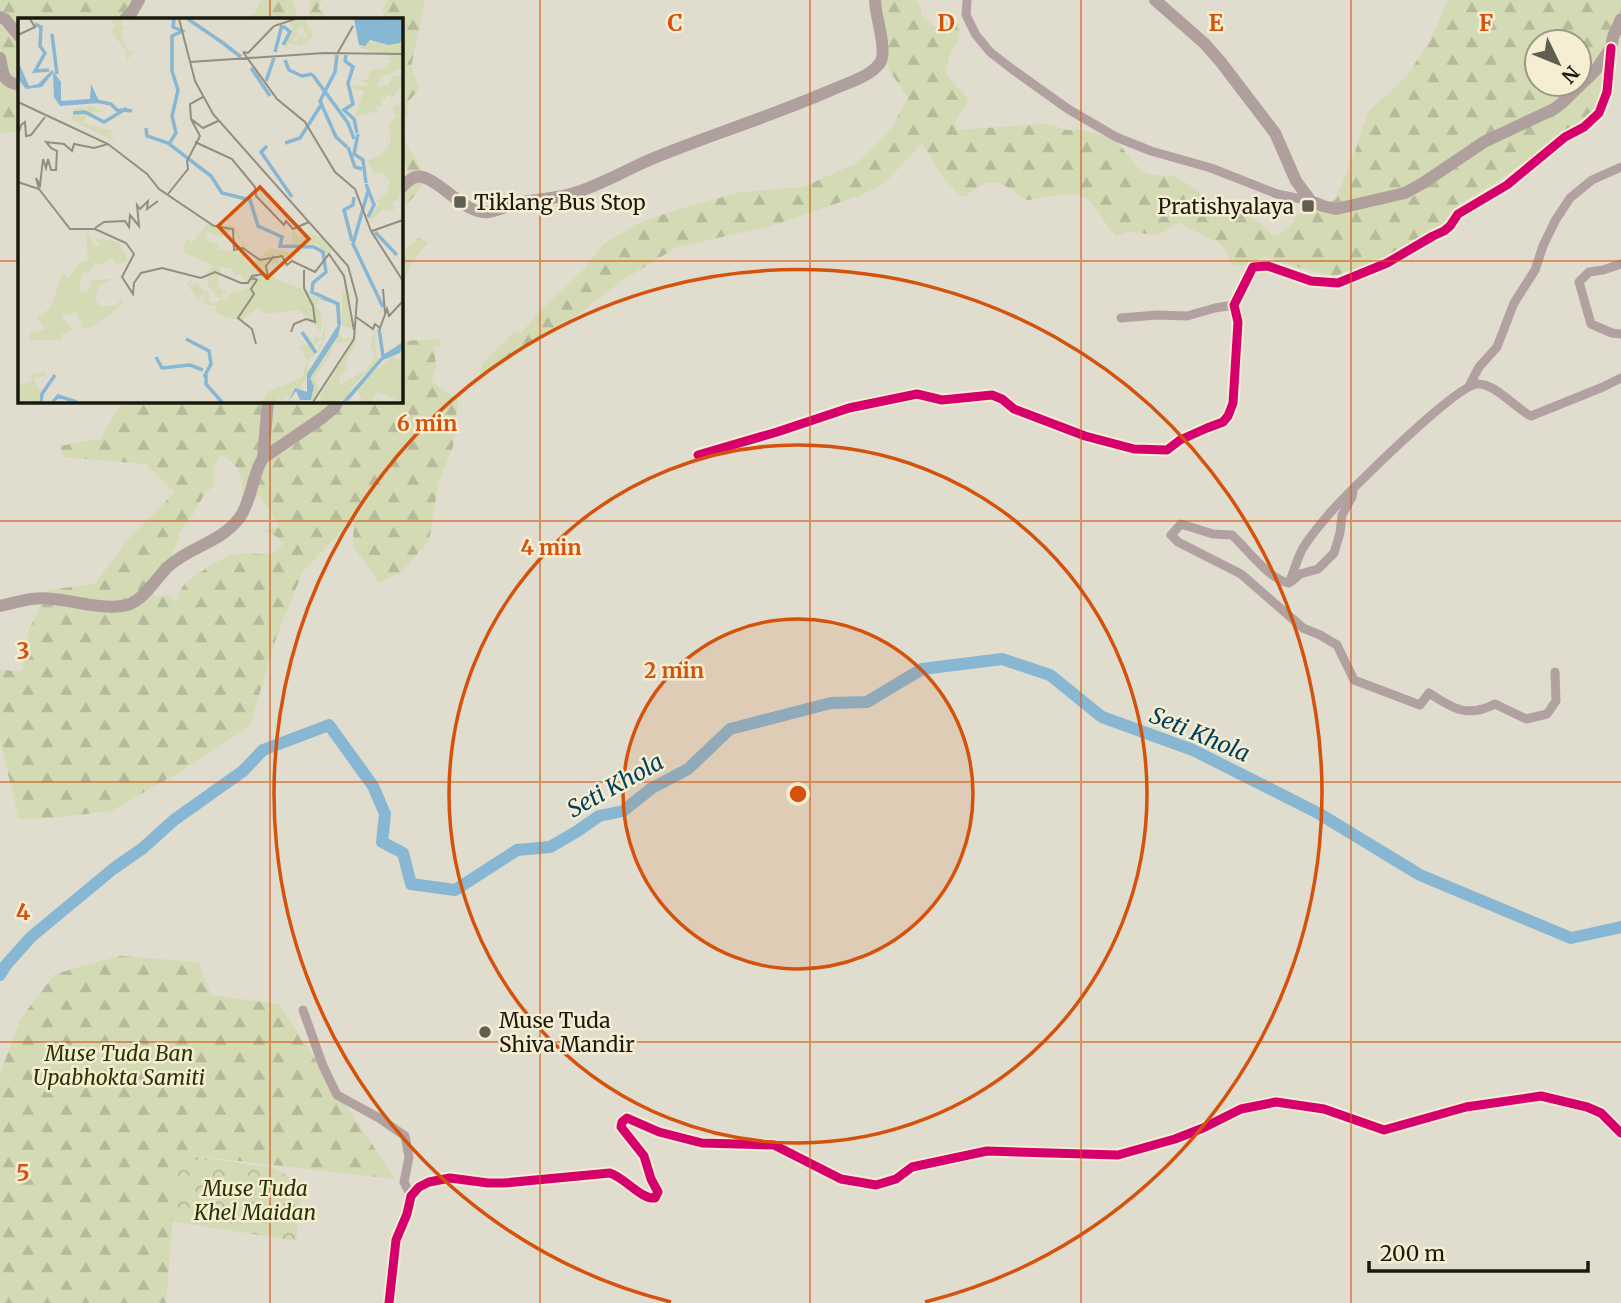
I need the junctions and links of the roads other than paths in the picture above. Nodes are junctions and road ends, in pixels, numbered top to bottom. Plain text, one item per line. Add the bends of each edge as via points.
1 (139, 0) edge
2 (875, 0) edge
3 (967, 0) edge
4 (1155, 0) edge
5 (0, 16) edge
6 (126, 18) edge
7 (1621, 19) edge
8 (18, 35) edge
9 (1611, 48) junction
10 (0, 58) edge
11 (18, 85) edge
12 (1621, 167) edge
13 (402, 187) edge
14 (1311, 201) junction
15 (1621, 264) edge
16 (1234, 305) junction
17 (1121, 318) dead end
18 (1621, 334) edge
19 (1621, 378) edge
20 (1469, 386) junction
21 (268, 402) edge
22 (337, 402) edge
23 (698, 455) dead end
24 (263, 458) junction
25 (1353, 489) junction
26 (1289, 583) junction
27 (0, 606) edge
28 (1555, 672) dead end
29 (303, 1010) dead end
30 (1621, 1133) edge
31 (411, 1196) junction
32 (389, 1303) edge

1 - 6 main road
2 - 13 main road via 883,48 880,62 869,72 573,194 488,212 465,206 424,178 413,178
3 - 14 street via 966,15 990,52 1068,109 1151,151
4 - 14 main road via 1204,43 1234,78 1275,133 1296,181
5 - 8 main road
7 - 9 main road
9 - 14 main road via 1595,71 1554,109 1485,142 1405,193 1336,209
9 - 16 street via 1607,92 1599,113 1507,185 1458,214 1444,231 1387,263 1338,283 1311,281 1268,266 1253,267
10 - 11 main road via 7,81
12 - 20 street via 1592,180 1570,198 1514,303 1497,347
15 - 18 street via 1589,272 1579,282 1591,324
16 - 17 street via 1187,316
16 - 23 street via 1238,322 1233,403 1228,416 1167,450 1134,449 1085,436 1014,409 992,395 942,400 917,394 849,408
19 - 20 street via 1531,416 1488,385
20 - 25 street via 1442,405
21 - 24 main road
22 - 24 main road
24 - 27 main road via 250,499 237,520 216,539 179,558 130,605 103,607 39,598
25 - 26 street via 1302,550
25 - 26 street via 1334,553 1318,569
26 - 28 street via 1269,573 1232,536 1181,524 1171,535 1241,574 1303,628 1337,645 1354,680 1396,697 1420,705 1429,693 1449,707 1467,711 1495,704 1526,719 1547,714 1556,701
29 - 31 street via 337,1095 405,1136 409,1157 404,1182
30 - 31 main road via 1601,1112 1541,1096 1466,1107 1384,1130 1324,1110 1276,1102 1241,1109 1175,1139 1118,1155 987,1151 912,1167 896,1179 876,1185 841,1179 774,1145 702,1143 659,1132 629,1118 621,1127 644,1156 658,1192 653,1199 610,1173 503,1183 450,1178 429,1182
31 - 32 main road via 396,1240

